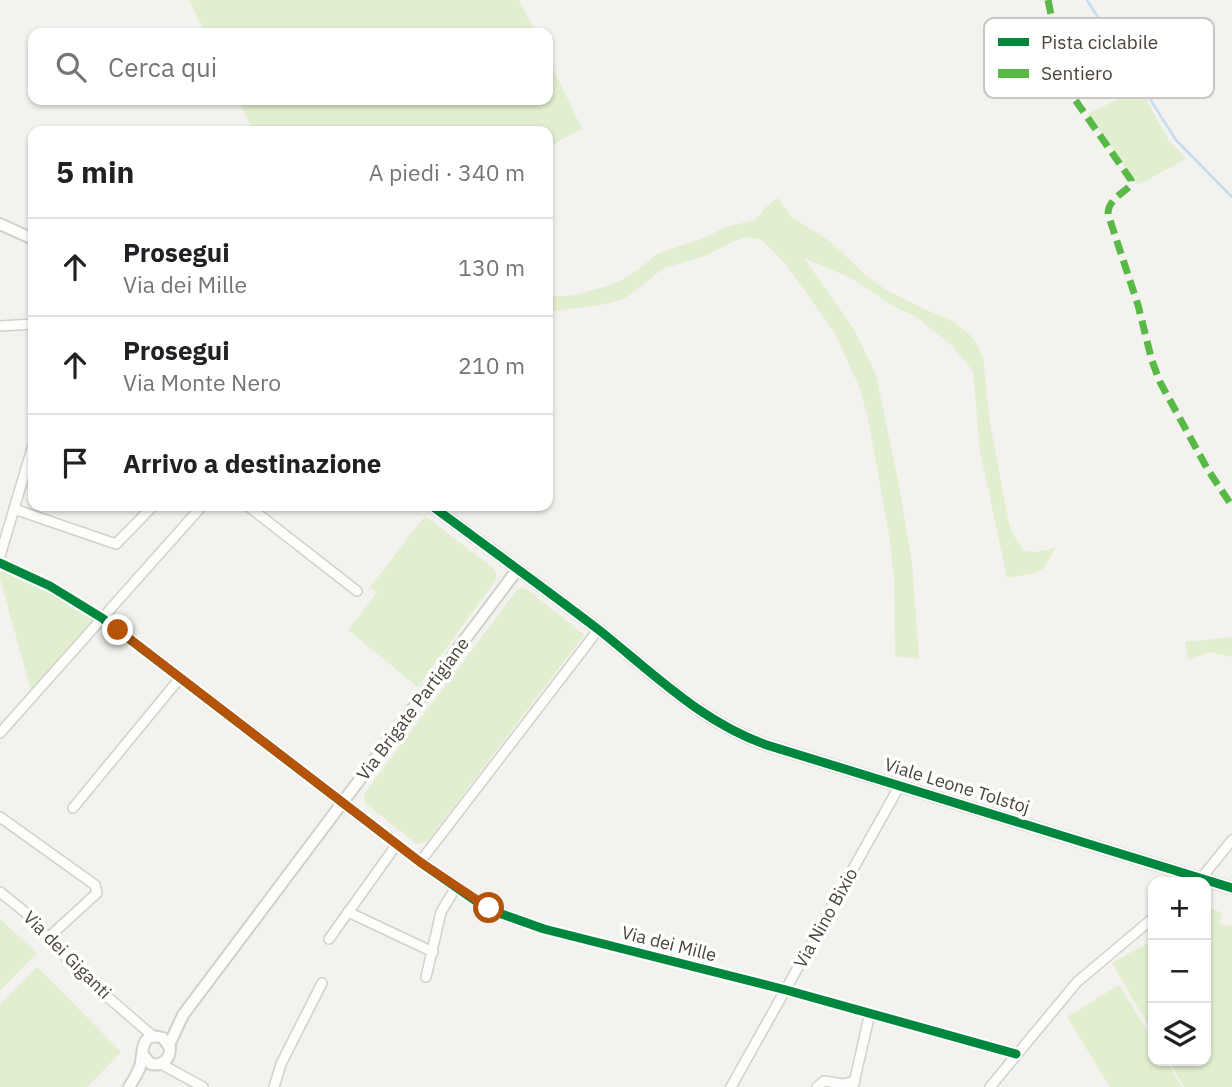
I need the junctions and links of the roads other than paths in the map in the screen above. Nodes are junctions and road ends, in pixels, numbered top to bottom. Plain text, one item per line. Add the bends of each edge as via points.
1 (0, 224) edge
2 (28, 238) edge
3 (28, 324) edge
4 (0, 326) edge
5 (28, 462) edge
6 (14, 509) junction
7 (148, 511) edge
8 (198, 511) edge
9 (254, 511) edge
10 (439, 511) edge
11 (0, 556) edge
12 (0, 564) edge
13 (517, 570) junction
14 (357, 591) dead end
15 (102, 618) junction
16 (598, 630) junction
17 (180, 678) junction
18 (0, 733) edge
19 (900, 785) junction
20 (343, 802) junction
21 (73, 808) dead end
22 (0, 817) edge
23 (1232, 840) edge
24 (397, 844) junction
25 (420, 862) junction
26 (1188, 877) edge
27 (1203, 877) edge
28 (1211, 883) edge
29 (456, 887) junction
30 (1232, 888) edge
31 (0, 892) edge
32 (348, 912) junction
33 (1148, 922) edge
34 (49, 937) junction
35 (329, 939) dead end
36 (433, 952) junction
37 (426, 977) dead end
38 (322, 983) dead end
39 (786, 990) junction
40 (870, 1013) junction
41 (183, 1015) junction
42 (150, 1042) junction
43 (170, 1049) junction
44 (1016, 1054) junction
45 (157, 1064) junction
46 (187, 1078) junction
47 (854, 1084) edge
48 (129, 1087) edge
49 (203, 1087) edge
50 (274, 1087) edge
51 (731, 1087) edge
52 (817, 1087) edge
53 (990, 1087) edge

1 - 2 street
3 - 4 street
5 - 6 street
6 - 7 street via 116,544
6 - 11 street
8 - 15 street
9 - 14 street
10 - 13 street, Viale Leone Tolstoj
12 - 15 street, Via dei Mille via 51,586
13 - 16 street, Viale Leone Tolstoj
13 - 20 street, Via Brigate Partigiane
15 - 17 street, Via dei Mille
15 - 18 street
16 - 19 street, Viale Leone Tolstoj via 711,719 757,742
16 - 25 street
17 - 20 street, Via dei Mille
17 - 21 street
19 - 26 street, Viale Leone Tolstoj
19 - 39 street, Via Nino Bixio
20 - 24 street, Via dei Mille
20 - 41 street, Via Brigate Partigiane
22 - 34 street via 95,885 97,893
23 - 27 street
24 - 25 street, Via dei Mille
24 - 32 street
25 - 29 street, Via dei Mille
28 - 30 street, Viale Leone Tolstoj
29 - 36 street via 441,912
29 - 39 street, Via dei Mille via 527,924
31 - 34 street, Via dei Giganti
32 - 35 street
32 - 36 street
33 - 44 street via 1084,975
34 - 42 street, Via dei Giganti
36 - 37 street
38 - 50 street
39 - 40 street, Via dei Mille
39 - 51 street, Via Nino Bixio
40 - 44 street, Via dei Mille
40 - 47 street
41 - 42 street, Via Brigate Partigiane
41 - 43 street, Via Brigate Partigiane
42 - 43 street
42 - 45 street via 147,1062
42 - 48 street, Via Brigate Partigiane
43 - 45 street, Via Brigate Partigiane
43 - 46 street
44 - 53 street
45 - 46 street
45 - 48 street, Via Brigate Partigiane
46 - 49 street
47 - 52 street via 824,1081

